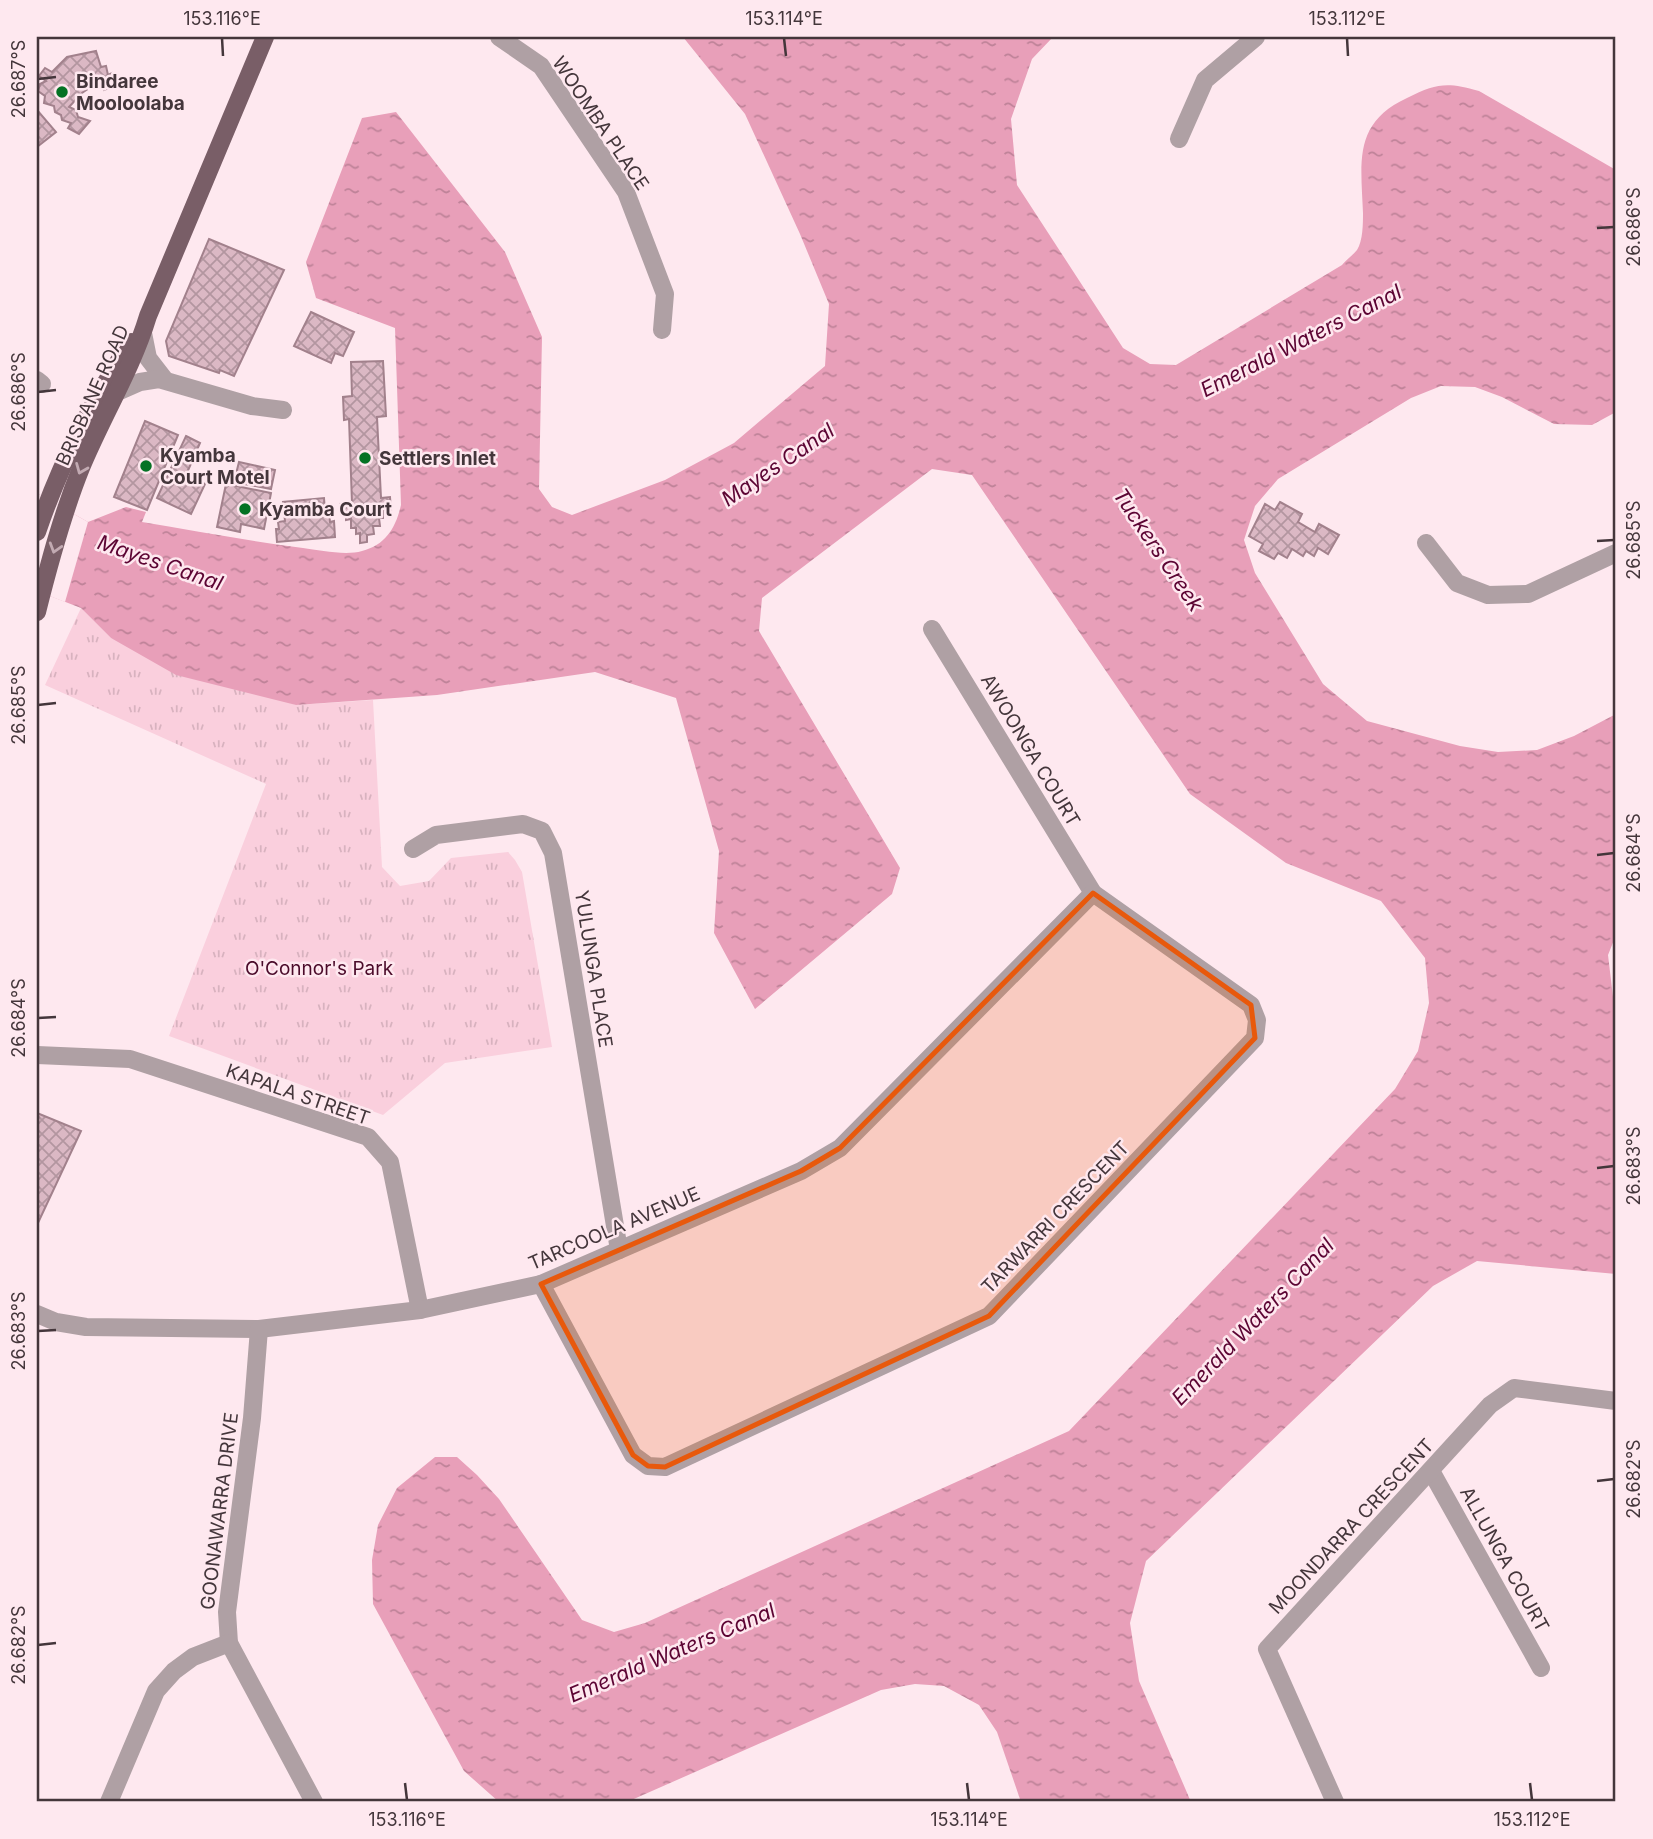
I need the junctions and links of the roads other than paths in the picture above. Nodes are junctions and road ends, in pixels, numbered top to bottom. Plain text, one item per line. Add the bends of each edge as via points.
1 (265, 37) edge
2 (499, 37) edge
3 (1256, 37) edge
4 (1179, 139) dead end
5 (146, 324) junction
6 (662, 330) dead end
7 (165, 380) junction
8 (115, 393) junction
9 (283, 410) dead end
10 (37, 532) edge
11 (1426, 543) dead end
12 (1616, 553) edge
13 (37, 612) edge
14 (933, 629) dead end
15 (413, 849) dead end
16 (1093, 892) junction
17 (37, 1055) edge
18 (619, 1250) junction
19 (541, 1284) junction
20 (420, 1310) junction
21 (38, 1317) edge
22 (259, 1329) junction
23 (1616, 1401) edge
24 (1431, 1471) junction
25 (229, 1643) junction
26 (1541, 1668) dead end
27 (109, 1802) edge
28 (314, 1802) edge
29 (1335, 1802) edge

1 - 5 main road, BRISBANE ROAD
2 - 6 street, WOOMBA PLACE via 541,66 626,192 665,294
3 - 4 street via 1205,80
5 - 7 street via 148,358
5 - 8 main road, BRISBANE ROAD
5 - 10 main road, BRISBANE ROAD via 95,398
7 - 8 street via 139,382
7 - 9 street via 252,406
8 -> 13 main road, BRISBANE ROAD via 68,503
11 - 12 street via 1457,583 1488,595 1528,594
14 - 16 street, AWOONGA COURT
15 - 18 street, YULUNGA PLACE via 436,835 523,824 542,831 553,853
16 - 18 street, TARCOOLA AVENUE via 840,1148 801,1171
16 - 19 street, TARWARRI CRESCENT via 1251,1006 1257,1020 1255,1038 989,1316 665,1467 648,1466 633,1455
17 - 20 street, KAPALA STREET via 130,1059 368,1138 390,1162
18 - 19 street, TARCOOLA AVENUE
19 - 20 street, TARCOOLA AVENUE
20 - 22 street, TARCOOLA AVENUE
21 - 22 street, TARCOOLA AVENUE via 86,1327
22 - 25 street, GOONAWARRA DRIVE via 228,1599
23 - 24 street, MOONDARRA CRESCENT via 1514,1388 1490,1405
24 - 26 street, ALLUNGA COURT
24 - 29 street, MOONDARRA CRESCENT via 1267,1649
25 - 27 street via 193,1657 156,1691
25 - 28 street, GOONAWARRA DRIVE

